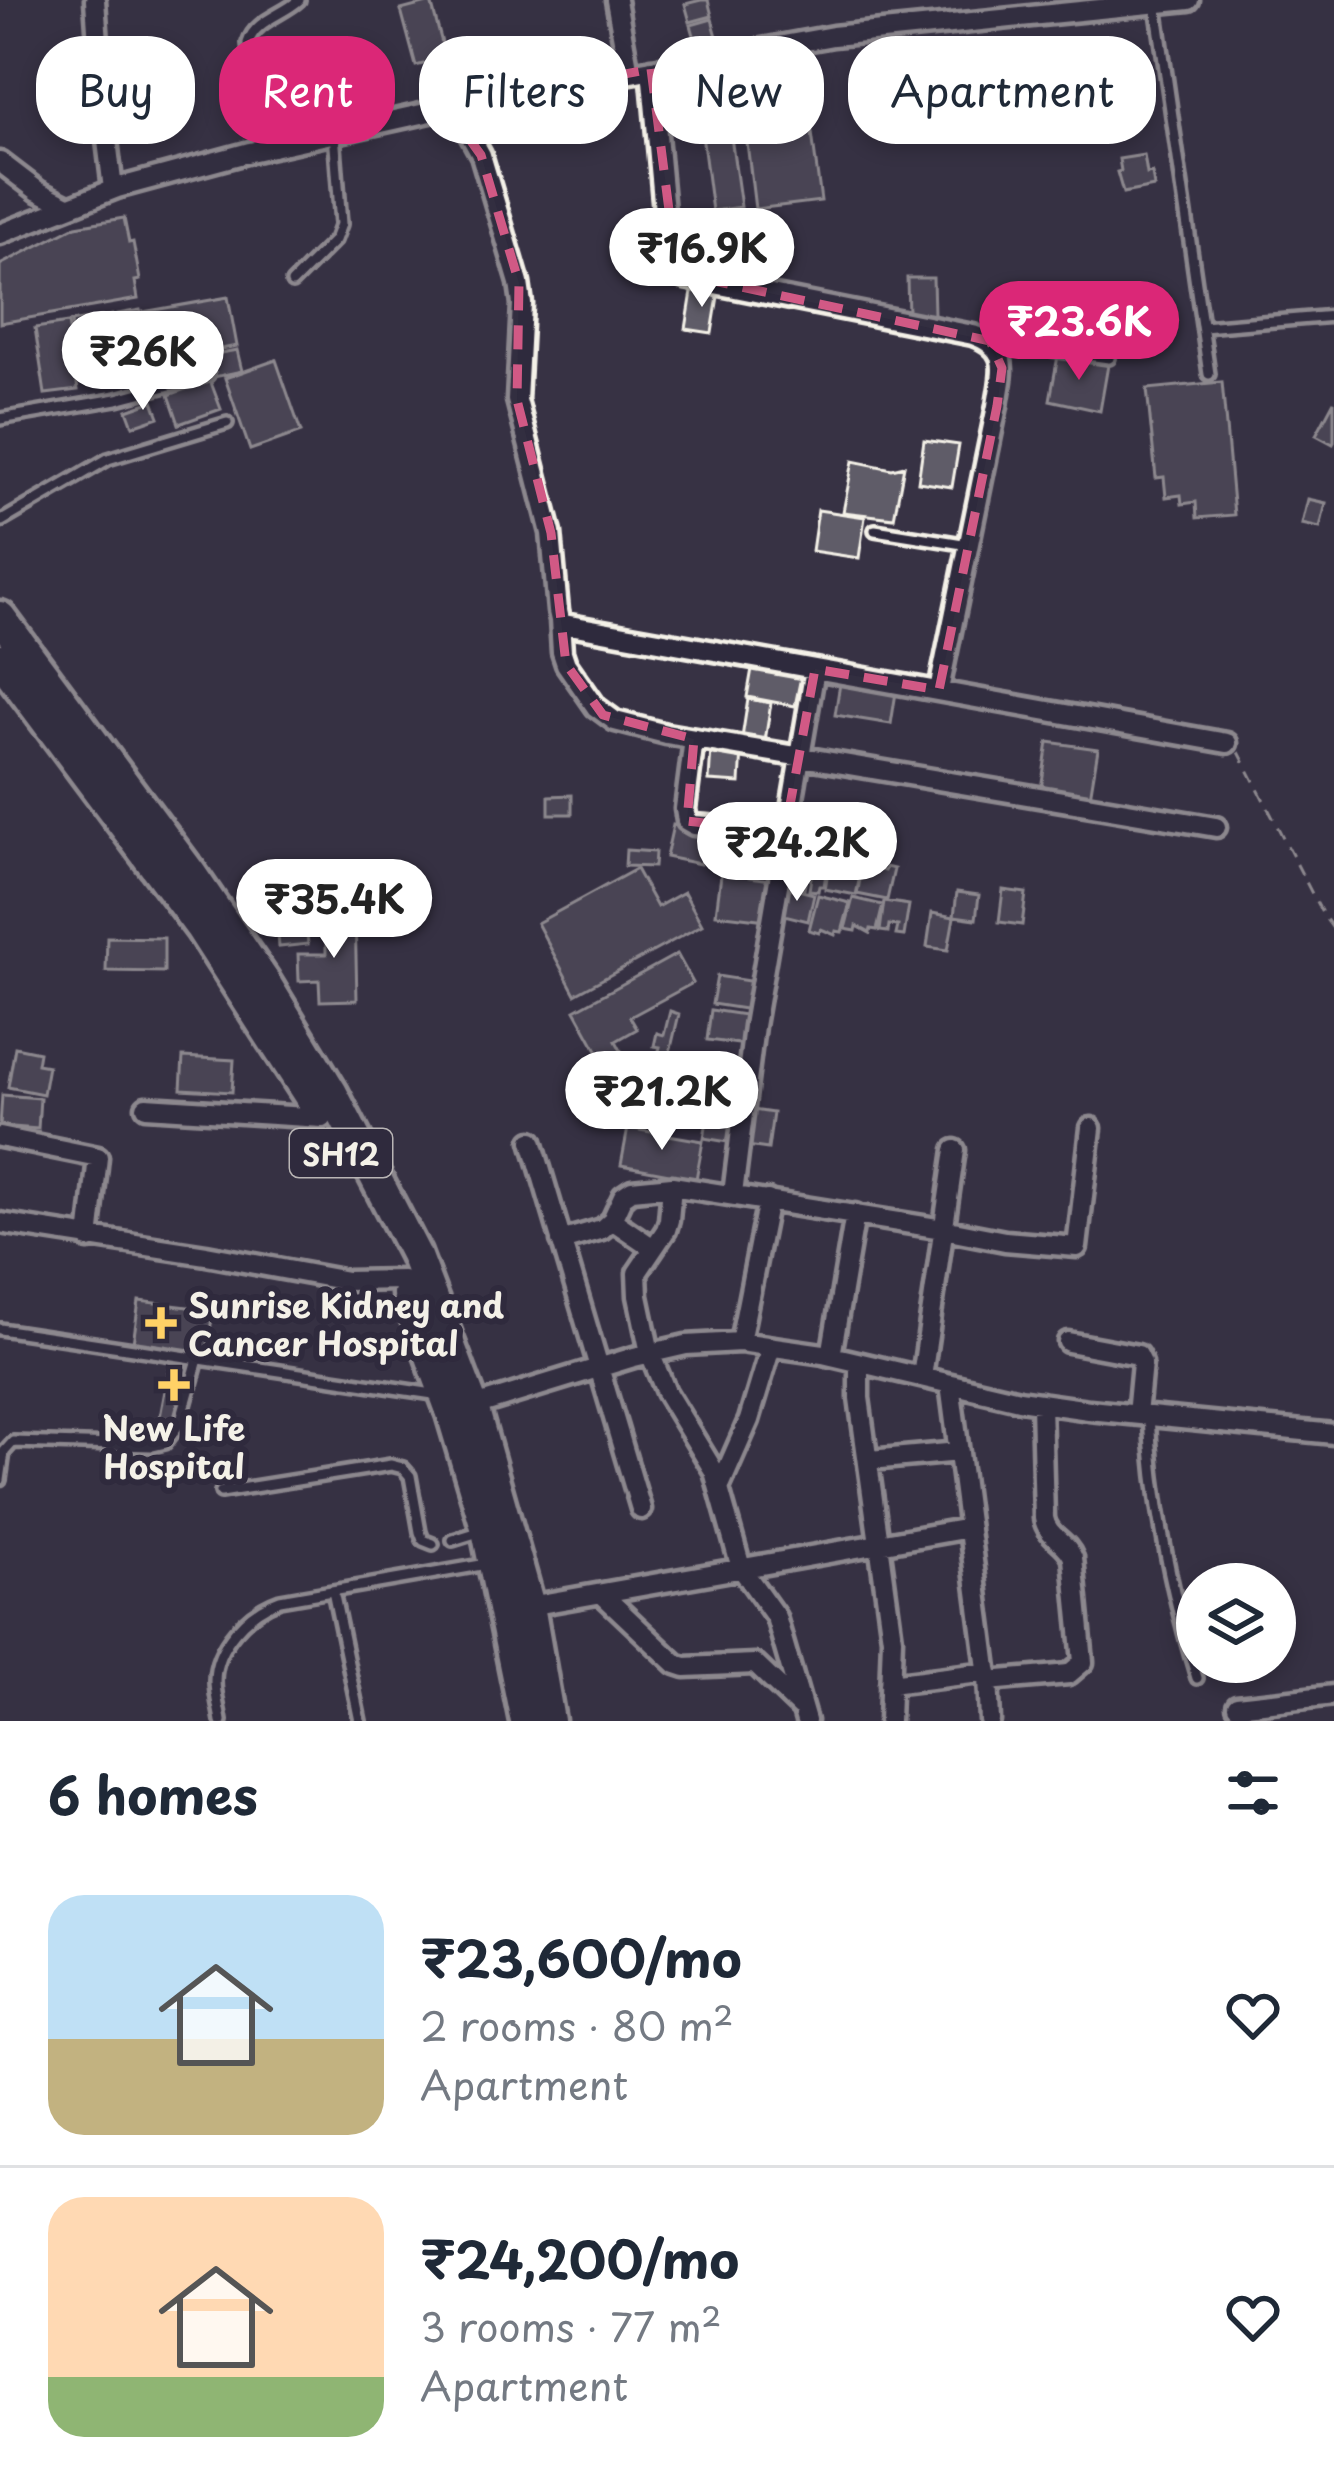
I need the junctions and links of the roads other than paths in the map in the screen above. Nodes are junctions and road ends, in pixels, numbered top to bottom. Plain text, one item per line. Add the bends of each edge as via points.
1 (95, 0) edge
2 (299, 0) edge
3 (616, 0) edge
4 (1189, 0) edge
5 (1155, 3) junction
6 (651, 69) junction
7 (629, 73) joint
8 (287, 144) edge
9 (335, 144) edge
10 (475, 144) edge
11 (259, 150) junction
12 (0, 162) edge
13 (113, 189) junction
14 (68, 206) junction
15 (0, 234) edge
16 (292, 283) dead end
17 (1334, 316) edge
18 (1203, 327) junction
19 (990, 341) junction
20 (1109, 358) dead end
21 (208, 374) dead end
22 (1209, 374) dead end
23 (0, 418) edge
24 (227, 423) dead end
25 (0, 522) edge
26 (875, 530) dead end
27 (969, 545) junction
28 (0, 617) edge
29 (560, 620) junction
30 (8, 656) edge
31 (815, 669) junction
32 (939, 690) junction
33 (694, 739) junction
34 (1227, 743) road end
35 (801, 757) junction
36 (1216, 827) dead end
37 (785, 832) junction
38 (146, 1106) dead end
39 (323, 1118) junction
40 (1091, 1128) dead end
41 (0, 1137) edge
42 (532, 1141) dead end
43 (955, 1150) dead end
44 (672, 1186) junction
45 (733, 1194) junction
46 (768, 1200) junction
47 (855, 1214) junction
48 (612, 1220) junction
49 (0, 1223) edge
50 (944, 1228) junction
51 (89, 1239) junction
52 (561, 1241) junction
53 (653, 1248) junction
54 (403, 1280) junction
55 (0, 1329) edge
56 (740, 1342) junction
57 (1068, 1342) dead end
58 (771, 1347) junction
59 (650, 1353) junction
60 (831, 1356) junction
61 (198, 1359) junction
62 (859, 1363) junction
63 (598, 1368) junction
64 (922, 1377) junction
65 (950, 1384) junction
66 (1041, 1403) junction
67 (457, 1405) junction
68 (1143, 1415) junction
69 (1334, 1435) edge
70 (959, 1452) junction
71 (870, 1460) junction
72 (0, 1480) edge
73 (719, 1486) junction
74 (221, 1492) dead end
75 (641, 1509) dead end
76 (969, 1528) junction
77 (487, 1530) junction
78 (453, 1540) dead end
79 (433, 1544) dead end
80 (880, 1544) junction
81 (496, 1562) junction
82 (741, 1568) junction
83 (333, 1591) junction
84 (602, 1594) junction
85 (1176, 1604) edge
86 (529, 1606) junction
87 (988, 1676) junction
88 (890, 1684) junction
89 (1334, 1694) edge
90 (1237, 1706) dead end
91 (804, 1716) edge
92 (221, 1721) edge
93 (360, 1721) edge
94 (526, 1721) edge
95 (549, 1721) edge
96 (889, 1721) edge
97 (990, 1721) edge

1 - 13 street
2 - 11 lane via 248,43
3 - 7 street
4 - 5 street
5 - 6 street via 833,36
5 - 18 lane
6 - 7 street
6 - 19 street via 666,242 677,274
8 - 11 street
9 - 16 lane via 341,224
10 - 29 street via 523,304 517,400 551,533
11 - 13 street
12 - 14 street
13 - 14 street
14 - 15 street
17 - 18 lane
18 - 22 lane
19 - 20 lane
19 - 27 street via 1002,368
21 - 23 lane
24 - 25 lane via 108,459
26 - 27 lane
27 - 32 street
28 - 30 main road
29 - 31 street
29 - 33 street via 566,664 603,715
30 - 39 main road, SH12 via 201,928
30 - 67 main road via 191,874 321,1074 415,1254
31 - 32 street
31 - 35 street
32 - 34 street
33 - 35 street
33 - 37 street via 688,821
35 - 36 street
35 - 37 street
37 - 45 street
38 - 39 street
39 - 54 main road, SH12
40 - 50 street via 1077,1246
41 - 51 street via 98,1157
42 - 52 street
43 - 50 street
44 - 45 street
44 - 48 street via 632,1190
44 - 53 street via 670,1220
45 - 46 street
46 - 47 street
46 - 56 street
47 - 50 street
47 - 60 street
48 - 52 street
48 - 53 street
49 - 51 street
50 - 64 street
51 - 54 street via 347,1281
52 - 63 street
53 - 59 street via 636,1284
54 - 67 main road, SH12
55 - 61 lane
56 - 58 street
56 - 59 street
57 - 68 street via 1138,1355
58 - 60 street
58 - 73 street
59 - 63 street
59 - 73 street
60 - 62 street
61 - 67 lane
61 - 72 lane via 180,1423 165,1443 14,1442
62 - 64 street
62 - 71 street
63 - 67 street
63 - 75 street
64 - 65 street
65 - 66 street
65 - 70 street
66 - 68 street
66 - 87 street via 1045,1527 1073,1558 1083,1662 1070,1674
67 - 77 main road, SH12
67 - 86 main road
68 - 69 street
68 - 85 lane
70 - 71 street
70 - 76 street
71 - 80 street
73 - 82 street
74 - 79 lane via 391,1465 410,1476 420,1532
76 - 80 street
76 - 87 street
77 - 78 lane
77 - 81 main road, SH12
80 - 82 street
80 - 88 street
81 - 83 lane
81 - 94 main road, SH12
82 - 84 street
82 - 91 street via 776,1617
83 - 92 lane via 280,1600 248,1618 217,1664
83 - 93 lane
84 - 86 street
84 - 91 street via 676,1664 755,1664
86 - 95 main road
87 - 88 street
87 - 97 street
88 - 96 street
89 - 90 street

